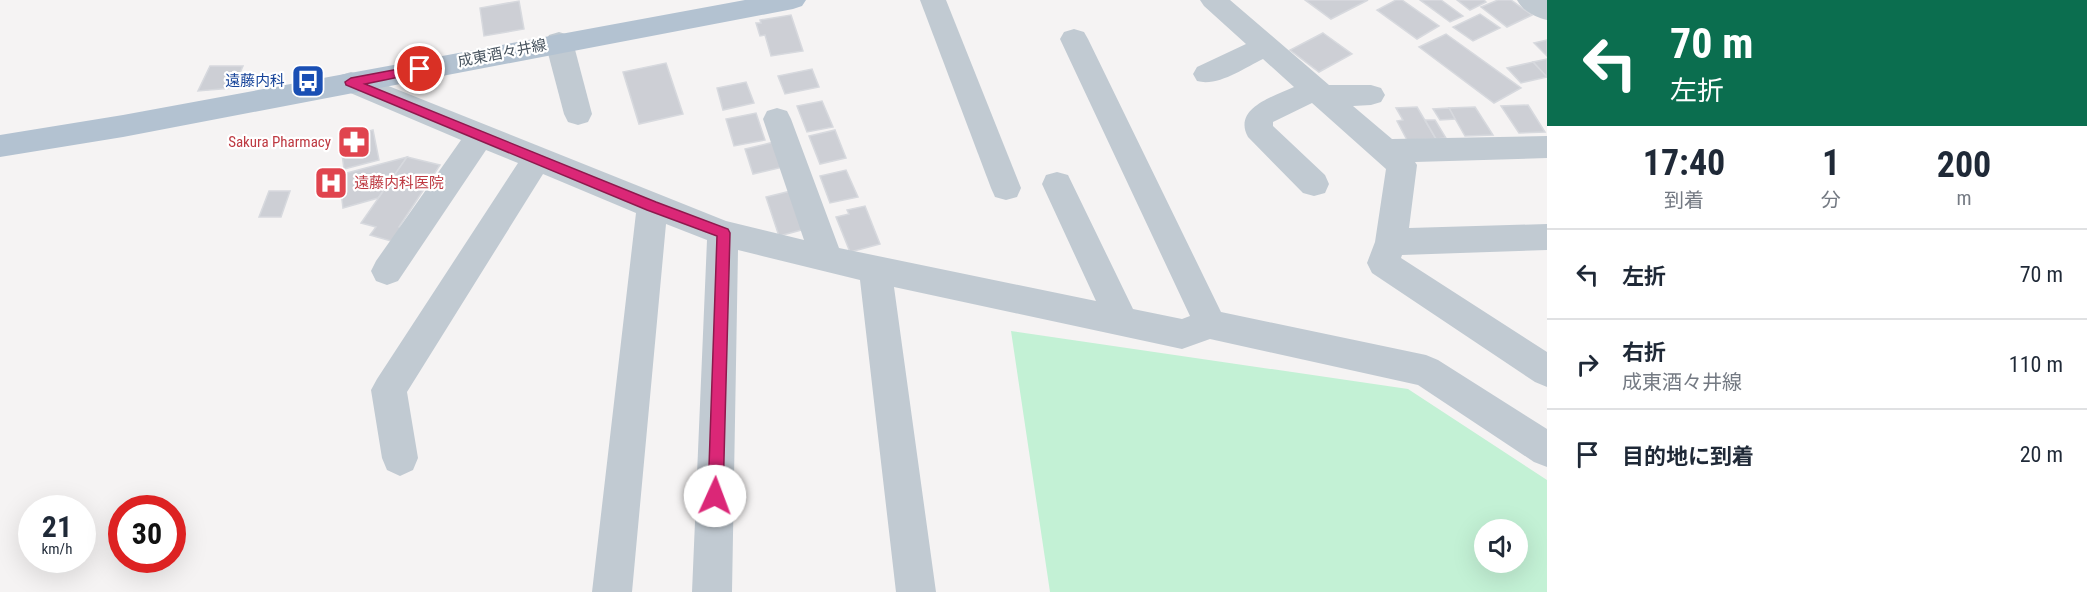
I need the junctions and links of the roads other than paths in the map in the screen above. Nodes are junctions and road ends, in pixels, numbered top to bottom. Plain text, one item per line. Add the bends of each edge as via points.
1 (793, 0) edge
2 (933, 0) edge
3 (1213, 0) edge
4 (1530, 0) edge
5 (1547, 12) edge
6 (1074, 39) dead end
7 (559, 42) junction
8 (1266, 46) junction
9 (1207, 74) dead end
10 (351, 82) junction
11 (1319, 93) junction
12 (1371, 95) dead end
13 (578, 114) dead end
14 (777, 119) dead end
15 (480, 136) junction
16 (0, 146) edge
17 (1547, 147) edge
18 (1386, 151) junction
19 (537, 159) junction
20 (1057, 184) dead end
21 (1314, 184) dead end
22 (1006, 188) dead end
23 (652, 206) junction
24 (723, 233) junction
25 (1547, 237) edge
26 (1391, 242) junction
27 (827, 259) junction
28 (875, 269) junction
29 (387, 271) dead end
30 (1122, 322) junction
31 (1210, 324) junction
32 (1547, 346) edge
33 (1510, 347) junction
34 (1547, 371) edge
35 (1547, 450) edge
36 (400, 458) dead end
37 (612, 592) edge
38 (712, 592) edge
39 (916, 592) edge

1 - 7 main road, 成東酒々井線
2 - 22 street
3 - 8 street
4 - 5 street
6 - 31 street
7 - 10 main road, 成東酒々井線
7 - 13 street
8 - 9 street
8 - 11 street
10 - 15 street
10 - 16 main road, 成東酒々井線 via 284,101
11 - 12 street
11 - 18 street
11 - 21 street via 1263,114 1258,129
14 - 27 street
15 - 19 street
15 - 29 street
17 - 18 street
18 - 26 street via 1402,165
19 - 23 street
19 - 36 street via 389,390
20 - 30 street
23 - 24 street
23 - 37 street
24 - 27 street
24 - 38 street
25 - 26 street
26 - 33 street via 1383,263
27 - 28 street
28 - 30 street
28 - 39 street
30 - 31 street via 1182,334
31 - 35 street via 1426,372
32 - 33 street
33 - 34 street

